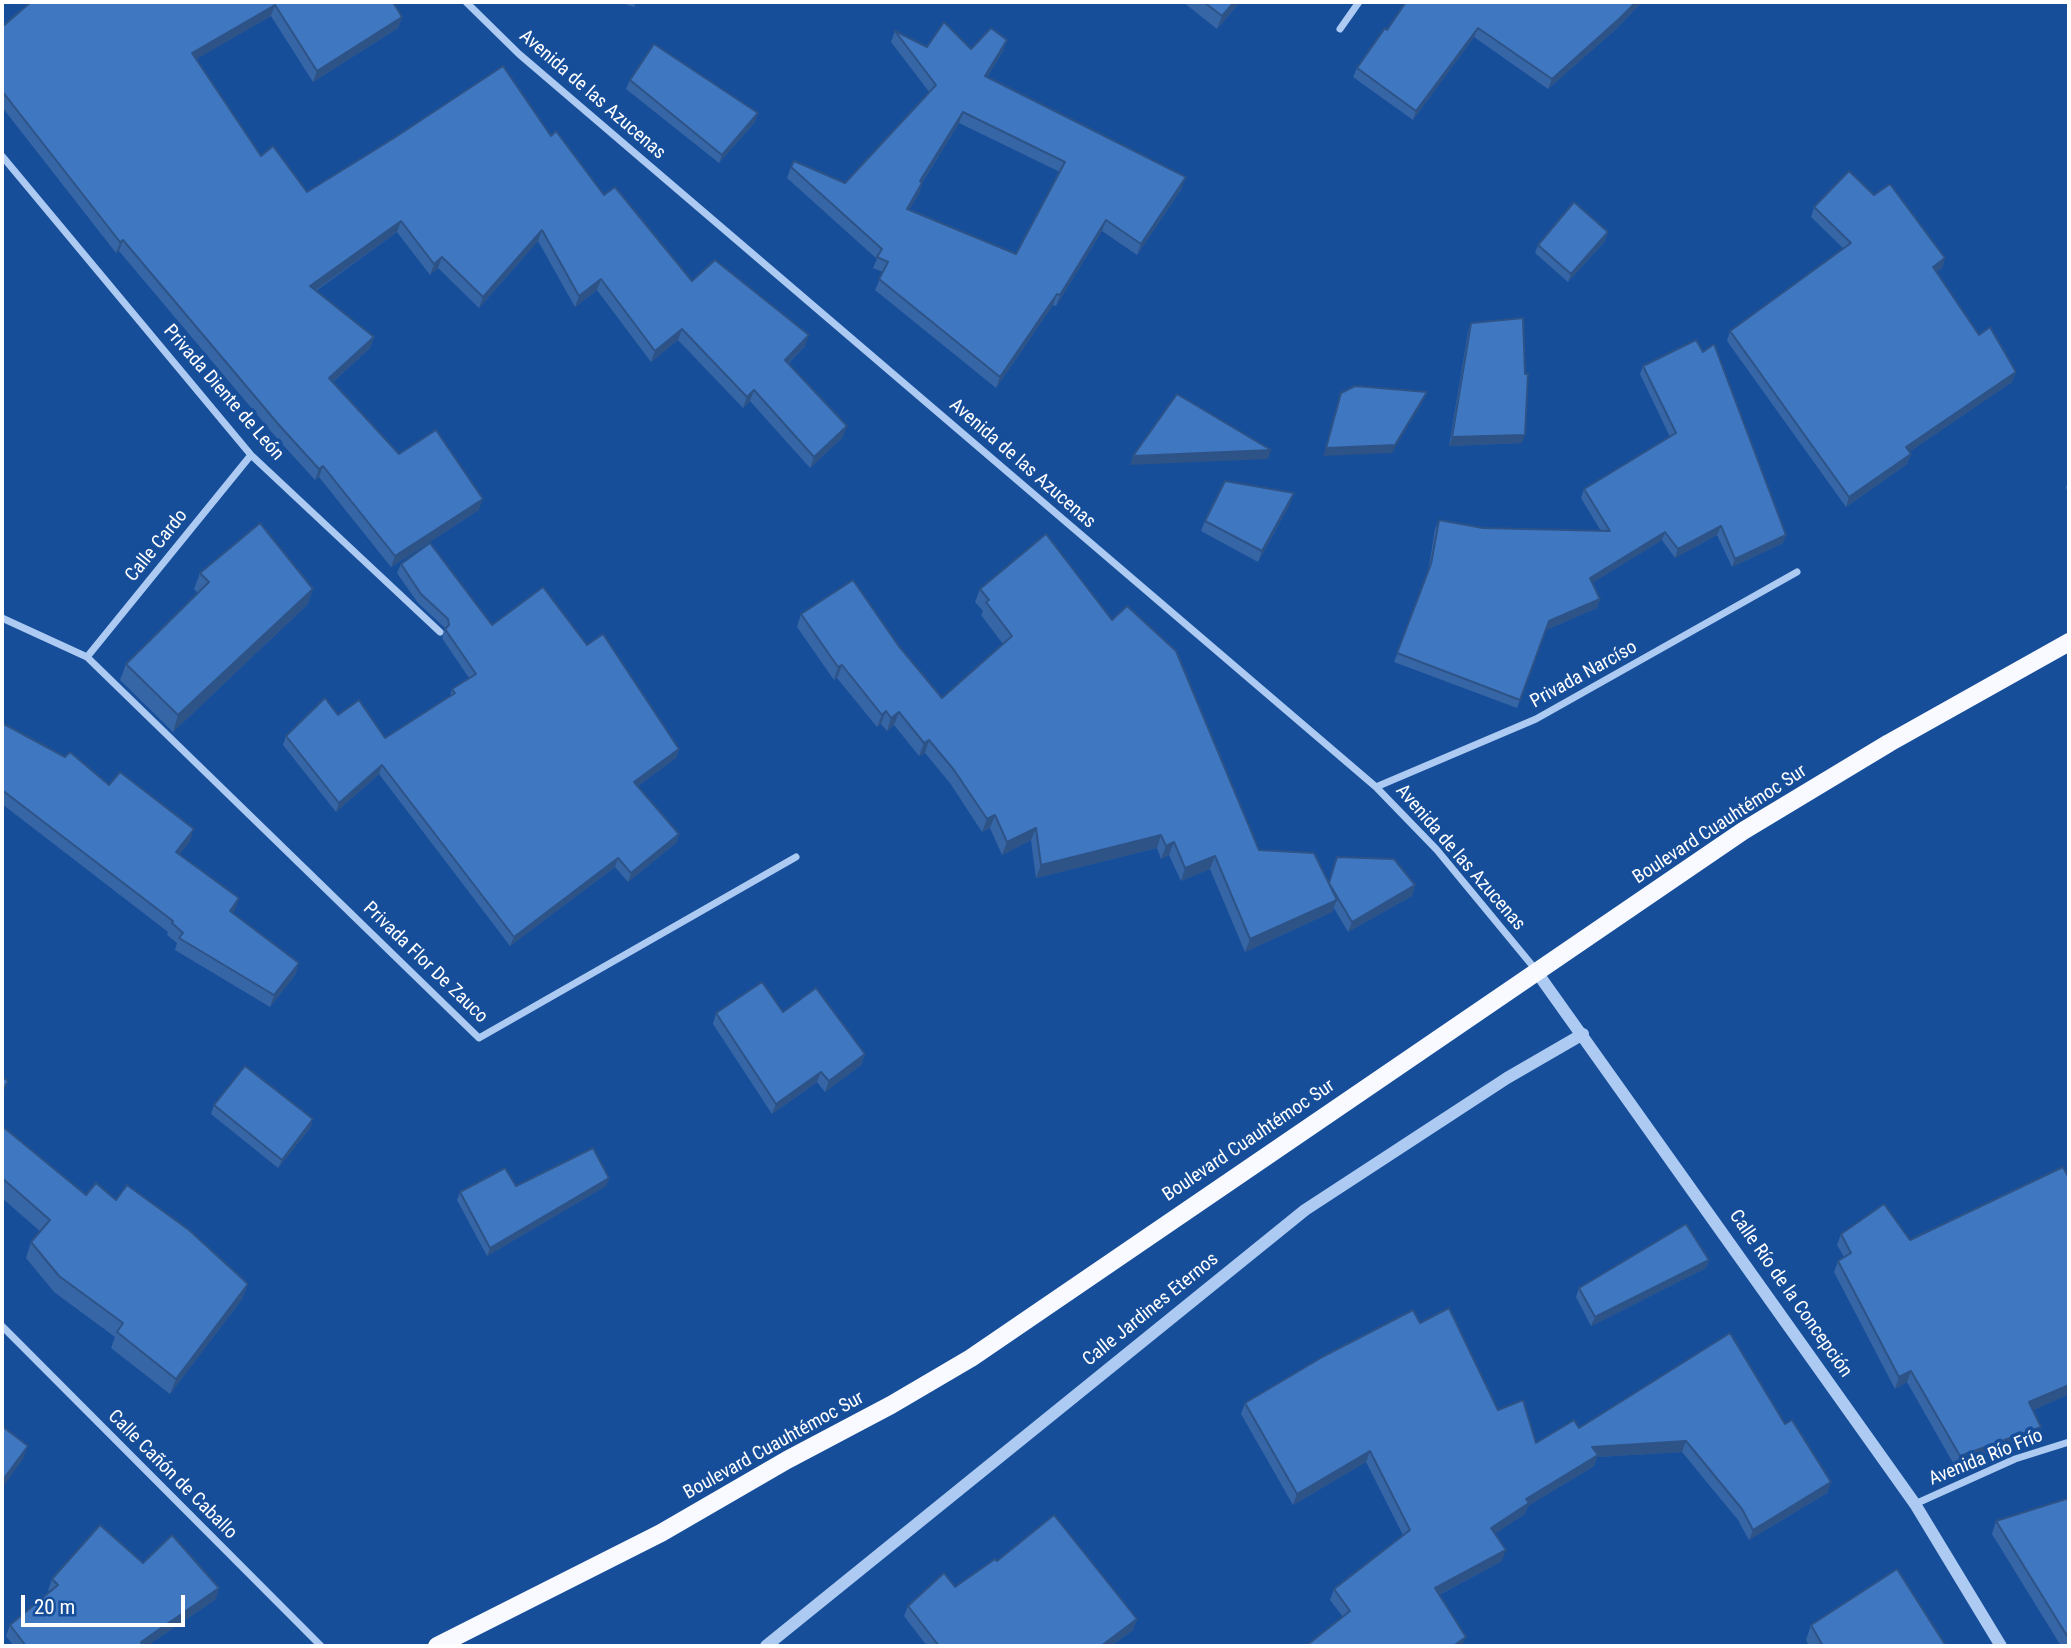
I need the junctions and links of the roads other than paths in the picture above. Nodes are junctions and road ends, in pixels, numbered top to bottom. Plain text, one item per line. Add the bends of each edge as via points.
1 (466, 2) edge
2 (1359, 2) edge
3 (1340, 29) dead end
4 (2, 156) edge
5 (251, 455) junction
6 (1797, 572) dead end
7 (2, 618) edge
8 (440, 632) dead end
9 (2069, 642) edge
10 (87, 657) junction
11 (1376, 787) junction
12 (796, 857) dead end
13 (1536, 971) junction
14 (1583, 1034) junction
15 (2, 1326) edge
16 (2069, 1442) edge
17 (1915, 1504) junction
18 (321, 1646) edge
19 (437, 1646) edge
20 (766, 1646) edge
21 (2001, 1646) edge

1 - 11 street, Avenida de las Azucenas via 519,54
2 - 3 street
4 - 5 street, Privada Diente de León
5 - 8 street, Privada Diente de León
5 - 10 street, Calle Cardo
6 - 11 street, Privada Narcíso via 1535,719
7 - 10 street
9 - 13 main road, Boulevard Cuauhtémoc Sur via 1743,831
10 - 12 street, Privada Flor De Zauco via 479,1038
11 - 13 street, Avenida de las Azucenas via 1437,850
13 - 14 street, Calle Río de la Concepción
13 - 19 main road, Boulevard Cuauhtémoc Sur via 971,1358 661,1533
14 - 17 street, Calle Río de la Concepción
14 - 20 street, Calle Jardines Eternos via 1305,1210
15 - 18 street, Calle Cañón de Caballo
16 - 17 street, Avenida Río Frío via 2015,1459
17 - 21 street, Calle Río de la Concepción

